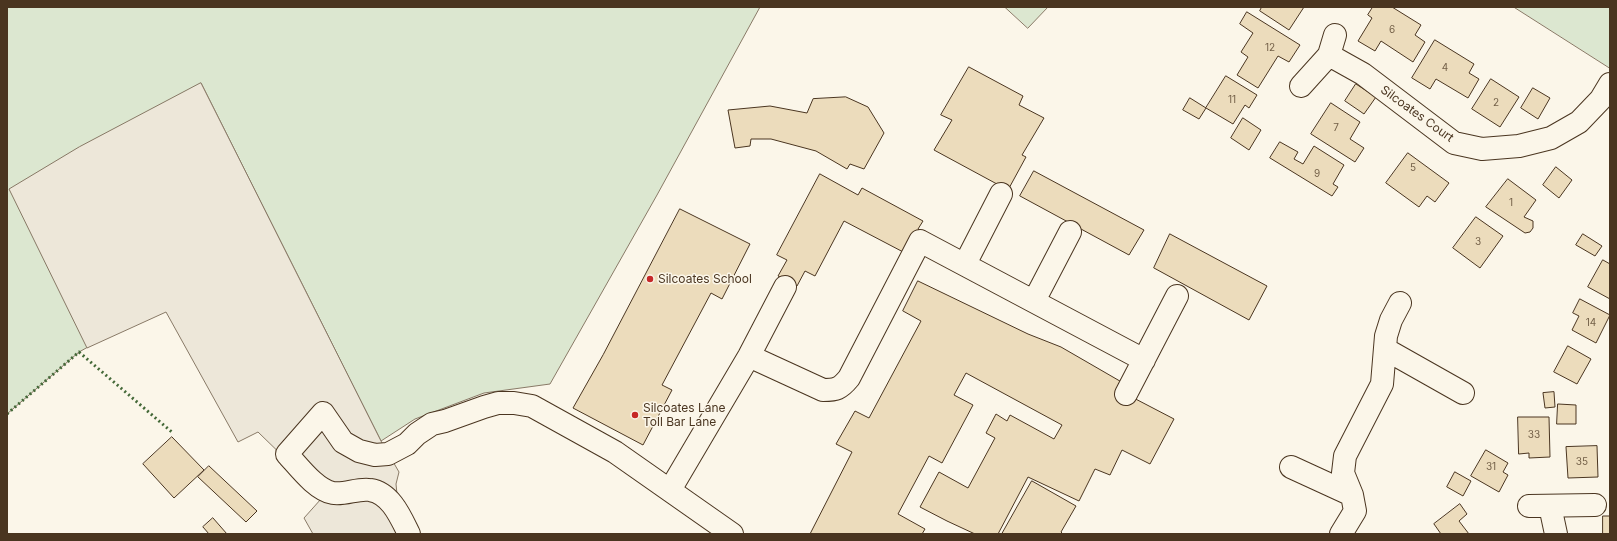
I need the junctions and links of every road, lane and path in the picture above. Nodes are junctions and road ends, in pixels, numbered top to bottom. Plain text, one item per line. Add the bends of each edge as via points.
1 (1610, 84) edge
2 (1301, 86) dead end
3 (1001, 194) dead end
4 (1070, 232) dead end
5 (965, 264) junction
6 (785, 287) dead end
7 (1177, 296) dead end
8 (1034, 301) junction
9 (1400, 303) dead end
10 (1385, 349) junction
11 (749, 356) junction
12 (1144, 360) junction
13 (1463, 393) dead end
14 (1126, 394) dead end
15 (1291, 467) dead end
16 (670, 490) junction
17 (1359, 503) junction
18 (1595, 505) dead end
19 (409, 534) edge
20 (732, 534) edge
21 (1341, 534) edge
22 (1556, 534) edge

1 - 2 street, Silcoates Court via 1601,99 1579,122 1551,138 1519,146 1482,149 1454,143 1363,74 1332,45
3 - 5 street
4 - 8 street
5 - 8 street
5 - 11 street via 920,240 842,387 823,390
6 - 11 street
7 - 12 street
8 - 12 street
9 - 10 street via 1391,320
10 - 13 street
10 - 17 street via 1382,384 1345,456 1343,473
11 - 16 street
12 - 14 street
15 - 17 street
16 - 19 street via 615,452 532,406 514,402 498,403 432,424 416,434 407,444 388,454 375,455 359,451 343,442 323,413 287,454 313,483 333,493 370,490 383,496 398,512
16 - 20 street
17 - 21 street
18 - 22 street via 1540,506

